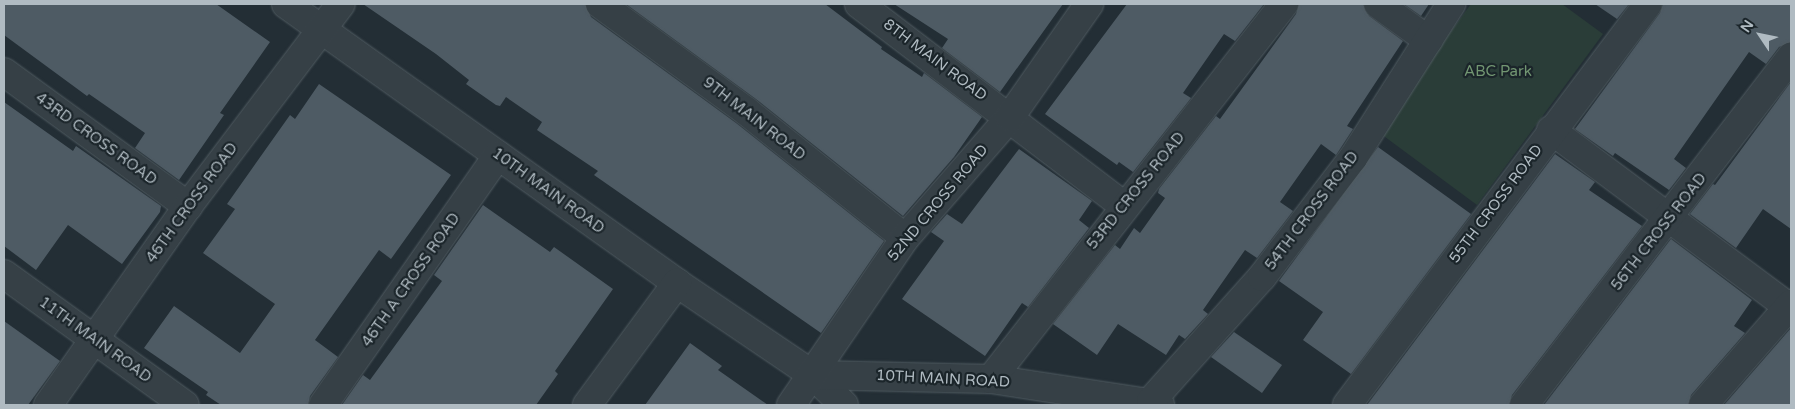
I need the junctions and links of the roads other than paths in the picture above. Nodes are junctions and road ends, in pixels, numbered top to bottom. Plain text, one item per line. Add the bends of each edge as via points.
1 (286, 4) edge
2 (341, 4) edge
3 (600, 4) edge
4 (859, 4) edge
5 (1089, 4) edge
6 (1284, 4) edge
7 (1378, 4) edge
8 (1451, 4) edge
9 (1648, 4) edge
10 (322, 29) junction
11 (1428, 40) junction
12 (1791, 57) edge
13 (4, 72) edge
14 (1010, 117) junction
15 (1551, 130) junction
16 (498, 155) junction
17 (188, 206) junction
18 (1124, 206) junction
19 (1668, 220) junction
20 (905, 238) junction
21 (4, 274) edge
22 (677, 283) junction
23 (1791, 307) edge
24 (95, 340) junction
25 (813, 374) junction
26 (990, 379) junction
27 (1156, 403) edge
28 (48, 405) edge
29 (185, 405) edge
30 (323, 405) edge
31 (587, 405) edge
32 (791, 405) edge
33 (844, 405) edge
34 (1347, 405) edge
35 (1524, 405) edge
36 (1703, 405) edge

1 - 10 street, 10TH MAIN ROAD
2 - 10 street, 46TH CROSS ROAD
3 - 20 street, 9TH MAIN ROAD via 746,111
4 - 14 street, 8TH MAIN ROAD
5 - 14 street, 52ND CROSS ROAD
6 - 18 street, 53RD CROSS ROAD
7 - 11 street
8 - 11 street, 54TH CROSS ROAD
9 - 15 street, 55TH CROSS ROAD
10 - 16 street, 10TH MAIN ROAD
10 - 17 street, 46TH CROSS ROAD
11 - 27 street, 54TH CROSS ROAD via 1353,158 1262,277
12 - 19 street, 56TH CROSS ROAD
13 - 17 street, 43RD CROSS ROAD
14 - 18 street, 8TH MAIN ROAD
14 - 20 street, 52ND CROSS ROAD
15 - 19 street
15 - 34 street, 55TH CROSS ROAD
16 - 22 street, 10TH MAIN ROAD
16 - 30 street, 46TH A CROSS ROAD
17 - 24 street, 46TH CROSS ROAD
18 - 26 street, 53RD CROSS ROAD
19 - 23 street
19 - 35 street, 56TH CROSS ROAD
20 - 25 street, 52ND CROSS ROAD
21 - 24 street, 11TH MAIN ROAD
22 - 25 street, 10TH MAIN ROAD
22 - 31 street
23 - 36 street
24 - 28 street, 46TH CROSS ROAD
24 - 29 street, 11TH MAIN ROAD
25 - 26 street, 10TH MAIN ROAD
25 - 32 street, 52ND CROSS ROAD
25 - 33 street, 10TH MAIN ROAD
26 - 27 street, 10TH MAIN ROAD

